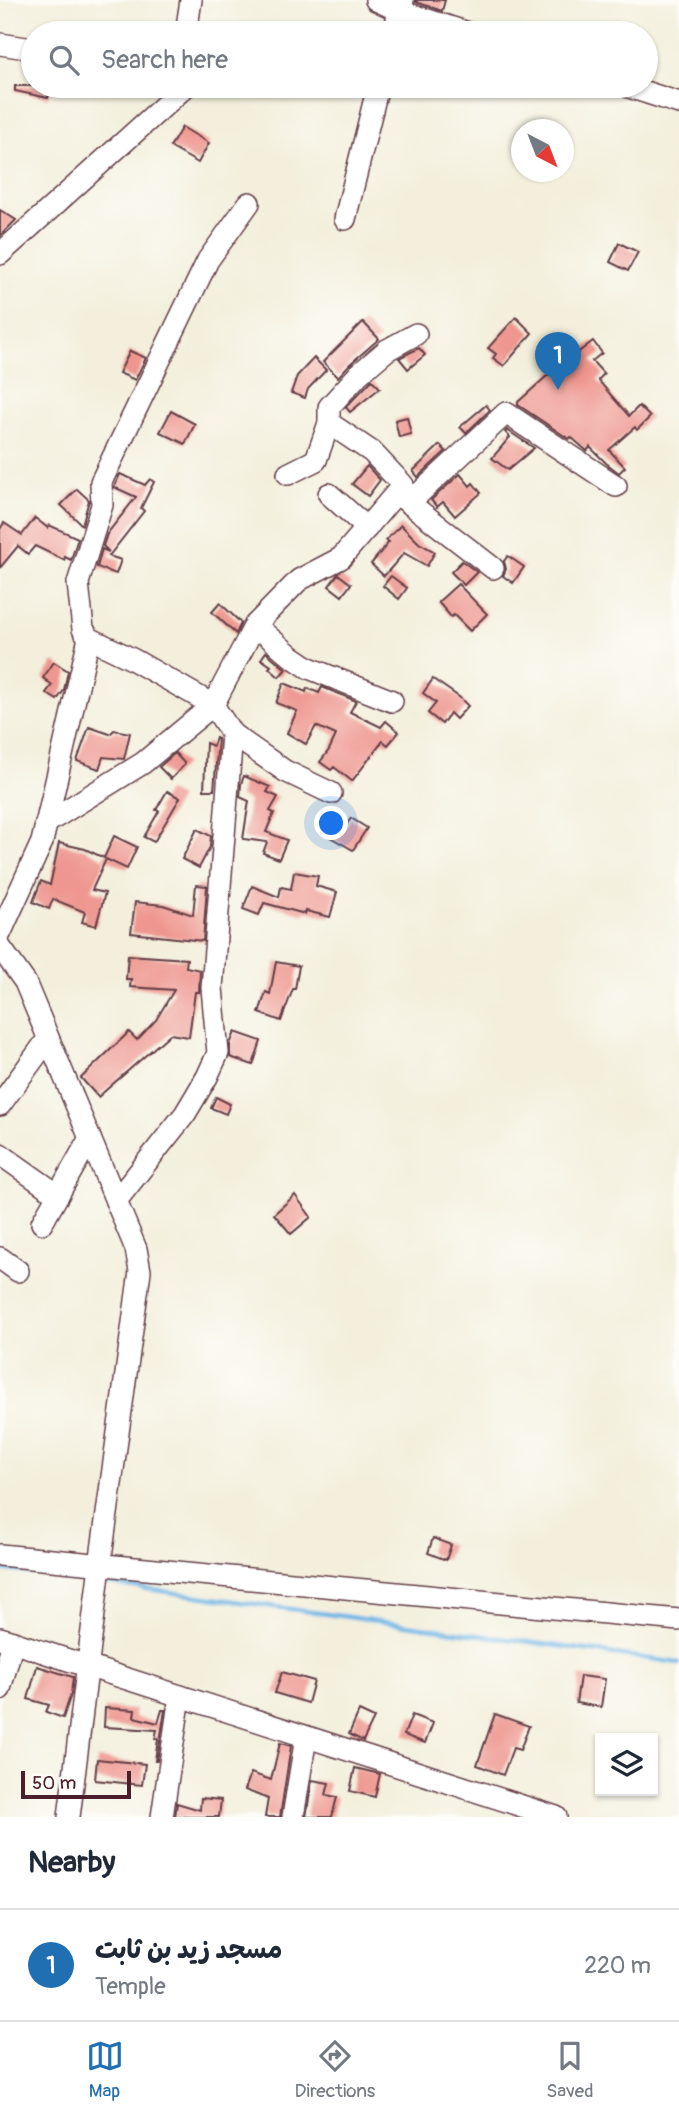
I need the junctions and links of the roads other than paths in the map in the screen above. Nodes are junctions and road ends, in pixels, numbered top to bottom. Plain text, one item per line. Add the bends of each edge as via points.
1 (191, 0) edge
2 (376, 0) edge
3 (401, 5) edge
4 (188, 21) edge
5 (439, 21) edge
6 (0, 44) edge
7 (21, 47) edge
8 (658, 96) edge
9 (173, 98) edge
10 (375, 98) edge
11 (679, 103) edge
12 (249, 203) dead end
13 (345, 219) dead end
14 (0, 254) edge
15 (416, 334) dead end
16 (329, 423) junction
17 (288, 474) dead end
18 (616, 486) dead end
19 (329, 494) dead end
20 (402, 498) junction
21 (367, 528) junction
22 (492, 568) dead end
23 (255, 625) junction
24 (89, 638) junction
25 (392, 701) dead end
26 (212, 705) junction
27 (232, 734) junction
28 (331, 793) dead end
29 (46, 823) junction
30 (0, 933) edge
31 (0, 947) edge
32 (48, 1039) junction
33 (0, 1105) edge
34 (90, 1138) junction
35 (0, 1154) edge
36 (58, 1195) junction
37 (116, 1201) junction
38 (42, 1223) dead end
39 (0, 1258) edge
40 (18, 1271) dead end
41 (0, 1555) edge
42 (100, 1564) junction
43 (679, 1620) edge
44 (6, 1640) edge
45 (88, 1667) junction
46 (0, 1689) edge
47 (180, 1696) junction
48 (306, 1737) junction
49 (69, 1817) edge
50 (162, 1817) edge
51 (293, 1817) edge
52 (556, 1817) edge

1 - 4 street
2 - 3 street
3 - 5 street
6 - 7 street
8 - 11 street
9 - 14 street
10 - 13 street
12 - 24 street via 208,260 101,482 102,505 78,583 83,629
15 - 16 street via 387,350 359,374 329,407
16 - 17 street via 316,460
16 - 20 street via 372,452 403,485
18 - 20 street via 506,413
19 - 21 street
20 - 21 street
20 - 22 street
21 - 23 street via 341,558 299,580
23 - 25 street via 309,668
23 - 26 street
24 - 26 street
24 - 29 street
26 - 27 street
26 - 29 street via 143,763
27 - 28 street via 285,771
27 - 37 street via 212,988 218,1053 185,1114
29 - 30 street via 42,842
31 - 32 street via 24,982
32 - 33 street
32 - 34 street
34 - 36 street
34 - 37 street
35 - 36 street
36 - 38 street
37 - 42 street via 141,1271
39 - 40 street
41 - 42 street
42 - 43 street
42 - 45 street
44 - 45 street
44 - 46 street
45 - 47 street
45 - 49 street
47 - 48 street
47 - 50 street
48 - 51 street
48 - 52 street

